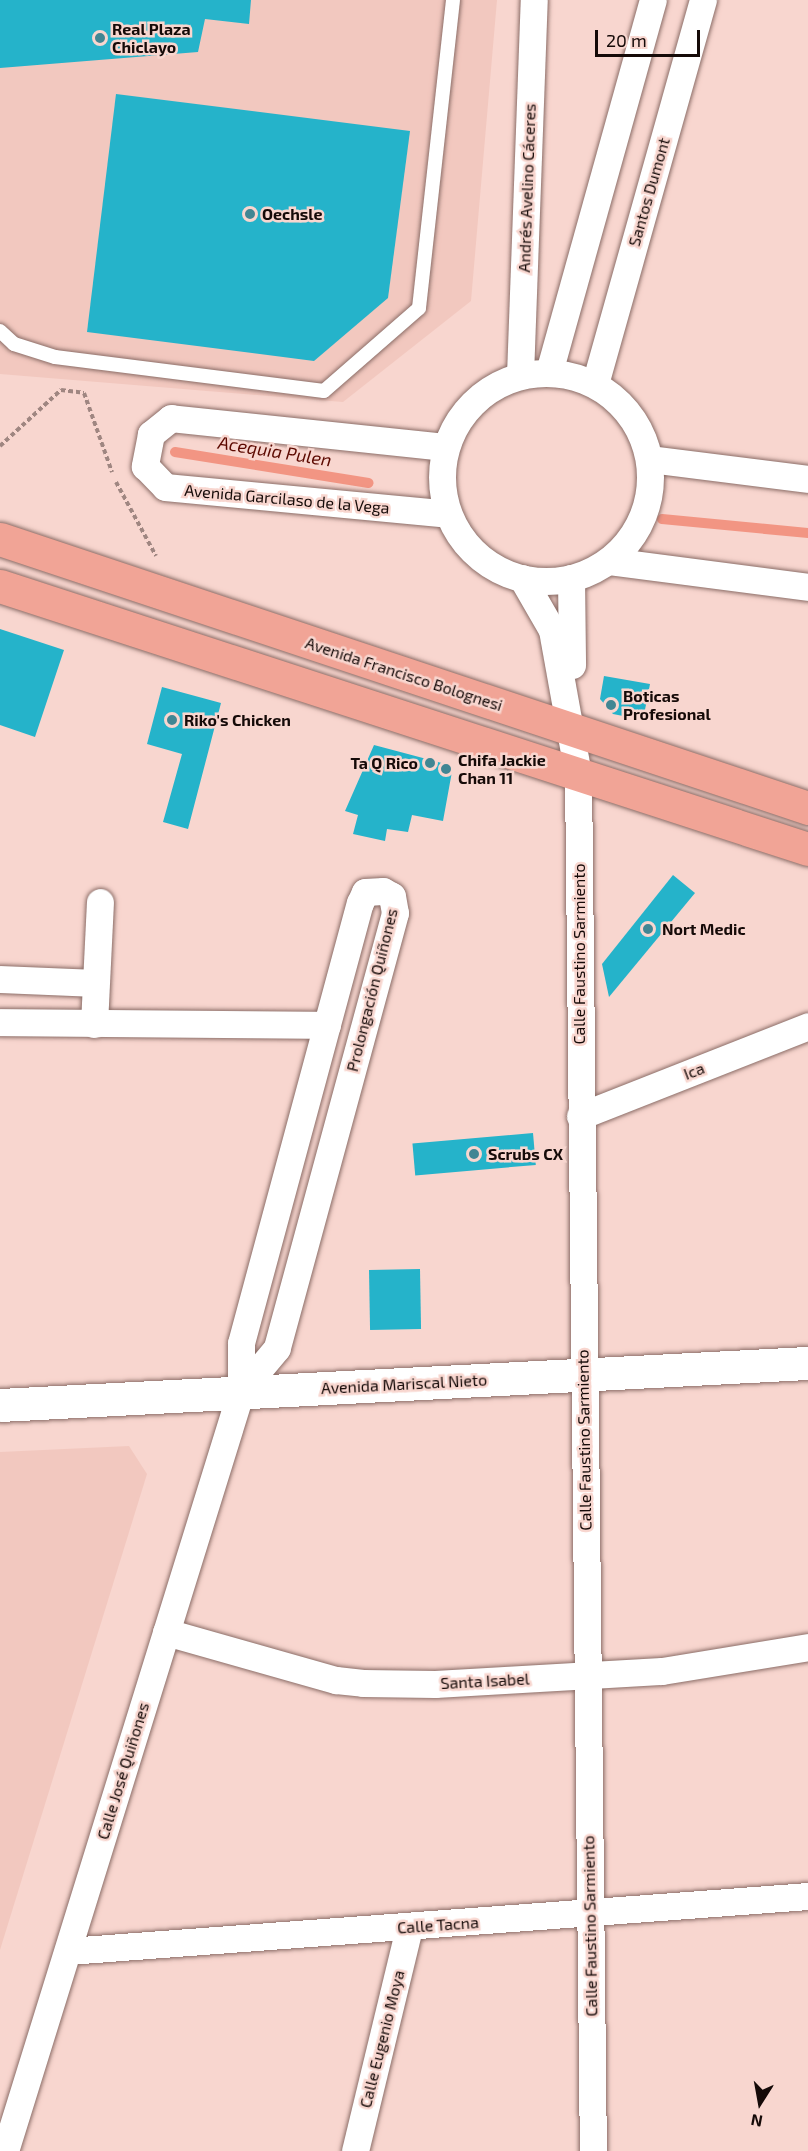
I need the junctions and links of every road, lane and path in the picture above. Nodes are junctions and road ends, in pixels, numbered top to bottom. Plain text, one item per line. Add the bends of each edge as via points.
1 (453, 0) edge
2 (534, 0) edge
3 (653, 0) edge
4 (703, 0) edge
5 (0, 331) edge
6 (549, 372) junction
7 (520, 375) junction
8 (595, 384) junction
9 (84, 393) dead end
10 (0, 446) edge
11 (445, 447) junction
12 (650, 459) junction
13 (808, 479) edge
14 (448, 514) junction
15 (0, 539) edge
16 (609, 561) junction
17 (522, 578) junction
18 (571, 578) junction
19 (0, 586) edge
20 (808, 587) edge
21 (573, 729) junction
22 (578, 774) junction
23 (808, 808) edge
24 (808, 849) edge
25 (100, 902) dead end
26 (0, 979) edge
27 (95, 982) junction
28 (0, 1022) edge
29 (94, 1024) junction
30 (327, 1025) junction
31 (808, 1026) edge
32 (580, 1116) junction
33 (808, 1363) edge
34 (583, 1376) junction
35 (241, 1391) junction
36 (0, 1405) edge
37 (166, 1632) junction
38 (808, 1647) edge
39 (587, 1676) junction
40 (808, 1896) edge
41 (590, 1915) junction
42 (409, 1926) junction
43 (68, 1951) junction
44 (5, 2151) edge
45 (355, 2151) edge
46 (593, 2151) edge

1 - 5 lane via 419,308 324,391 55,357 14,344
2 - 7 street, Andrés Avelino Cáceres
3 - 6 street
4 - 8 street, Santos Dumont
6 - 7 street
6 - 8 street
7 - 11 street via 495,385 473,401 456,422
8 - 12 street via 621,403 640,429
9 - 10 path via 60,390
11 - 14 street via 441,481
11 - 14 street, Avenida Garcilaso de la Vega via 171,418 152,434 145,466 165,487
12 - 13 street
12 - 16 street via 651,488 644,516 629,541
14 - 17 street via 465,543 490,565
15 - 21 main road, Avenida Francisco Bolognesi
16 - 18 street
16 - 20 street
17 - 18 street
17 - 21 street, Calle Faustino Sarmiento via 552,630
18 - 21 street, Calle Faustino Sarmiento
19 - 22 main road
21 - 22 street, Calle Faustino Sarmiento
21 - 23 main road, Avenida Francisco Bolognesi
22 - 24 main road
22 - 32 street, Calle Faustino Sarmiento
25 - 27 street
26 - 27 street
27 - 29 street
28 - 29 street
29 - 30 street
30 - 35 street, Prolongación Quiñones via 241,1343
30 - 35 street, Prolongación Quiñones via 364,892 383,891 392,896 395,913 277,1348
31 - 32 street, Ica
32 - 34 street, Calle Faustino Sarmiento
33 - 34 main road, Avenida Mariscal Nieto
34 - 35 main road, Avenida Mariscal Nieto
34 - 39 street, Calle Faustino Sarmiento
35 - 36 main road, Avenida Mariscal Nieto
35 - 37 street, Calle José Quiñones
37 - 39 street, Santa Isabel via 336,1680 435,1684
37 - 43 street, Calle José Quiñones
38 - 39 street, Santa Isabel via 736,1662
39 - 41 street, Calle Faustino Sarmiento
40 - 41 street, Calle Tacna
41 - 42 street, Calle Tacna
41 - 46 street, Calle Faustino Sarmiento
42 - 43 street, Calle Tacna
42 - 45 street, Calle Eugenio Moya
43 - 44 street, Calle José Quiñones

